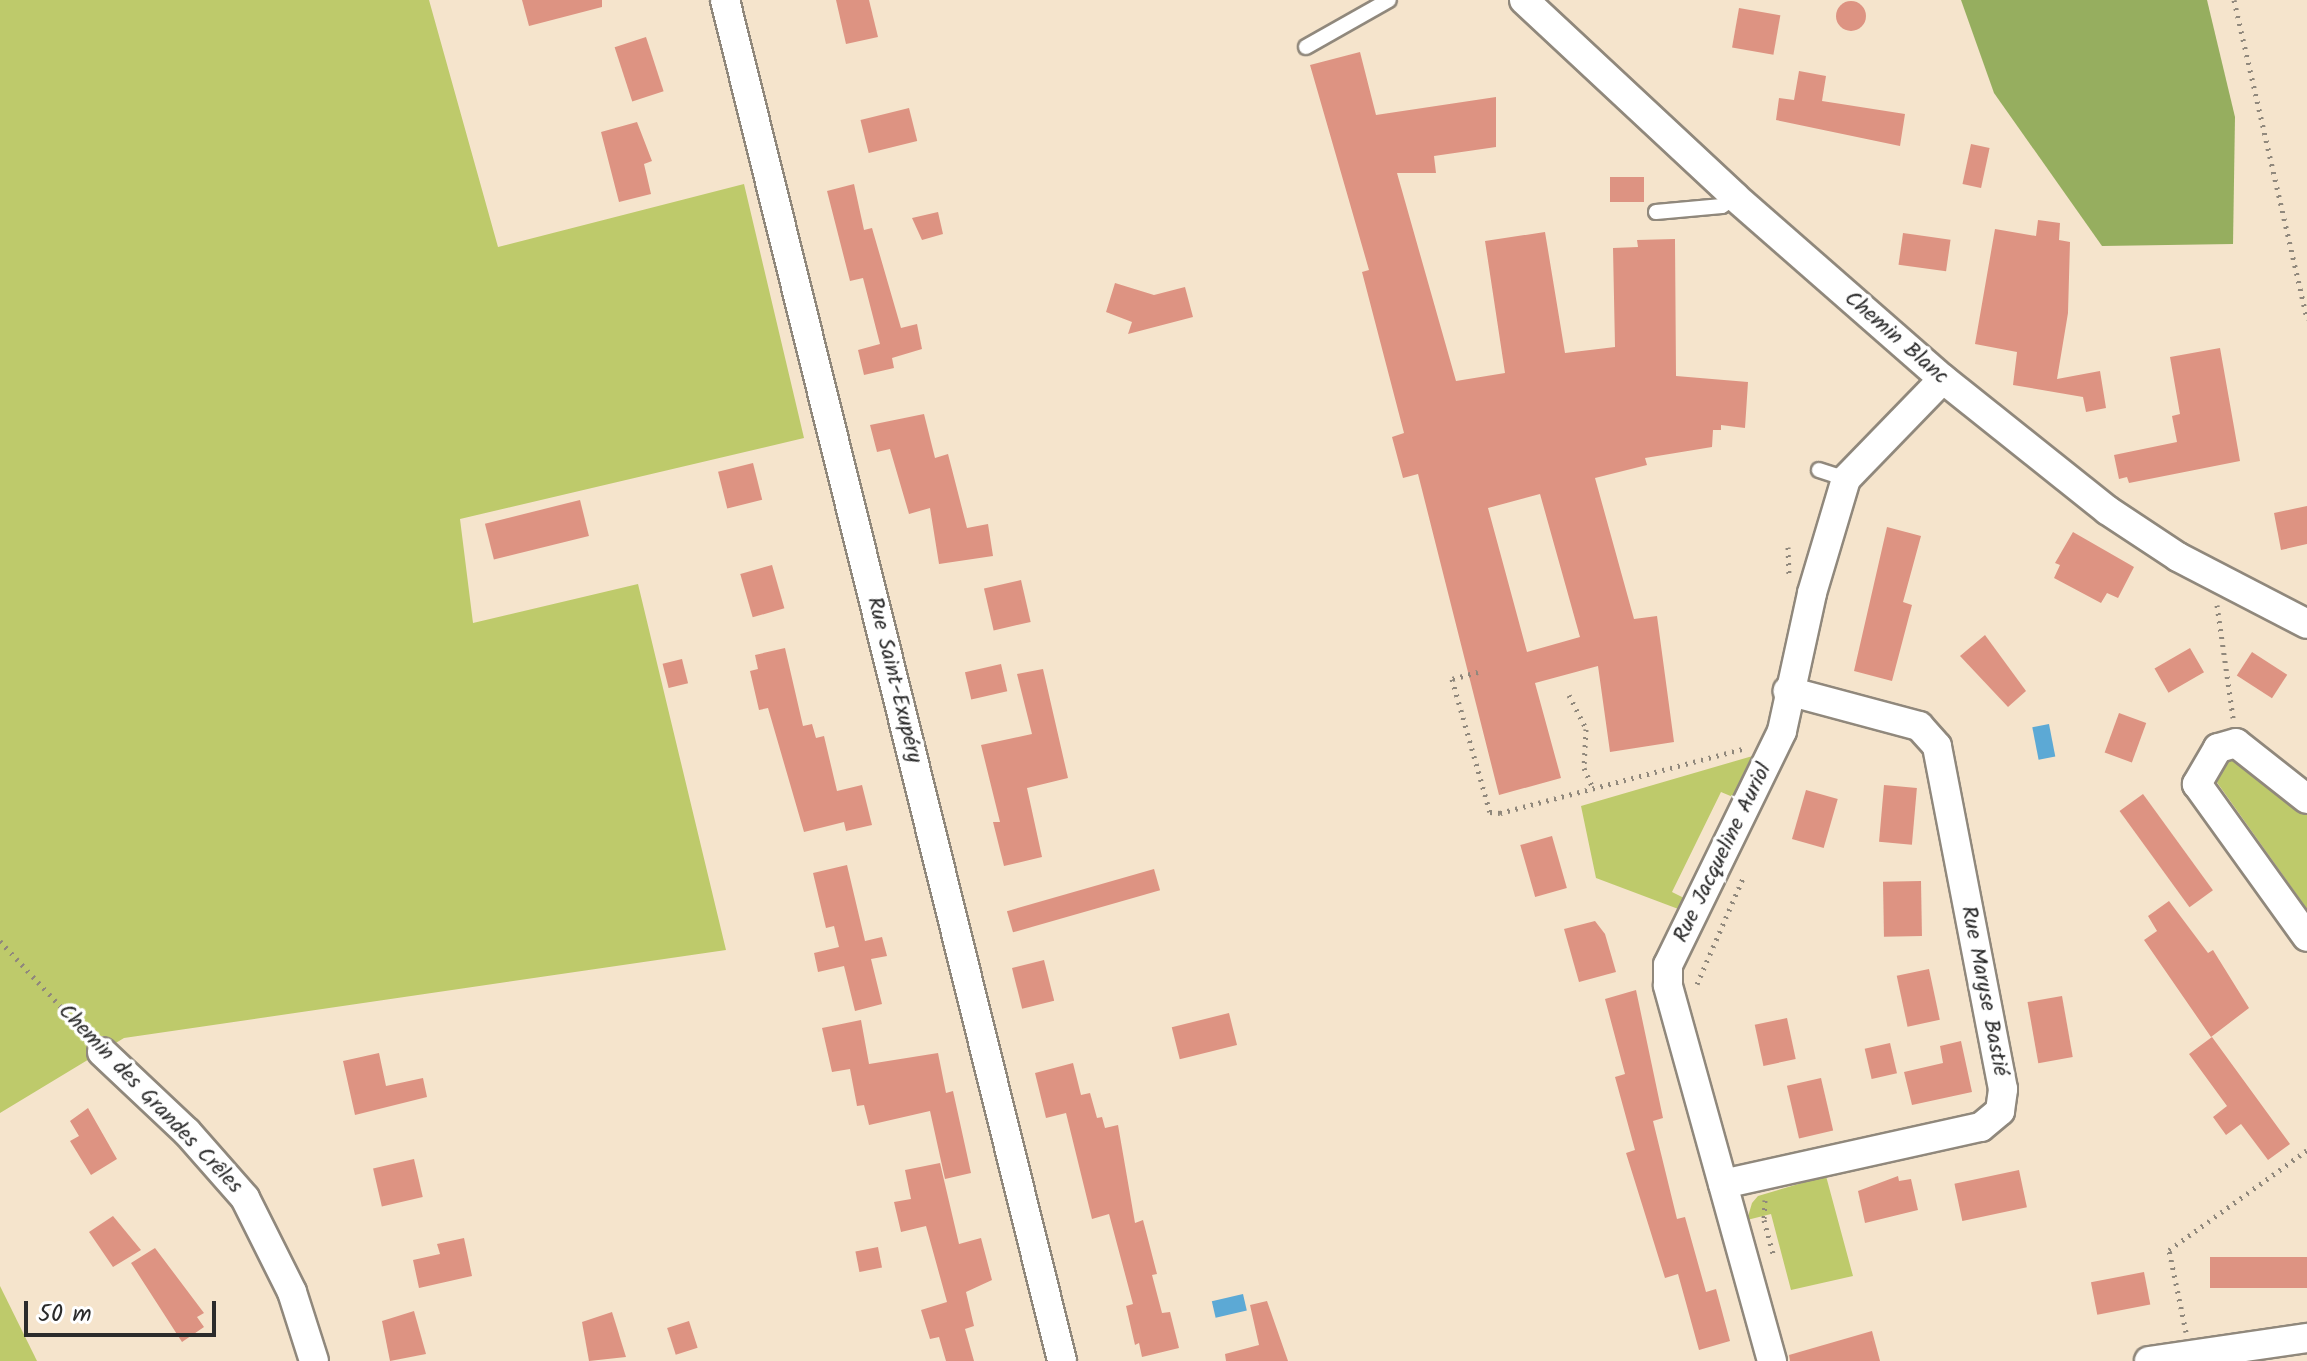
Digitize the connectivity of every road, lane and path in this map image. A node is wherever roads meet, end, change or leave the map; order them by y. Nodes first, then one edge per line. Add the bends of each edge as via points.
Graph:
1 (725, 0) edge
2 (1389, 0) edge
3 (1524, 0) edge
4 (2234, 0) edge
5 (1306, 47) dead end
6 (1735, 197) junction
7 (1656, 212) dead end
8 (2307, 320) edge
9 (1943, 379) junction
10 (1819, 470) dead end
11 (1846, 479) junction
12 (1788, 547) dead end
13 (2213, 575) junction
14 (1791, 586) dead end
15 (2307, 624) edge
16 (1478, 672) dead end
17 (1788, 691) junction
18 (1569, 695) dead end
19 (2236, 743) junction
20 (1752, 747) dead end
21 (1593, 788) junction
22 (2307, 799) edge
23 (1747, 869) dead end
24 (2307, 937) edge
25 (0, 941) edge
26 (1700, 996) dead end
27 (102, 1052) joint
28 (2307, 1150) edge
29 (1767, 1174) junction
30 (1723, 1184) junction
31 (1775, 1262) dead end
32 (2307, 1338) edge
33 (2190, 1353) junction
34 (314, 1361) edge
35 (1062, 1361) edge
36 (1772, 1361) edge
37 (2149, 1361) edge

1 - 35 street, Rue Saint-Exupéry
2 - 5 lane
3 - 6 street, Chemin Blanc
4 - 8 path
6 - 7 lane via 1722,206
6 - 9 street, Chemin Blanc
9 - 11 street, Rue Jacqueline Auriol
9 - 13 street, Chemin Blanc via 2107,510
10 - 11 lane
11 - 17 street, Rue Jacqueline Auriol
12 - 14 path
13 - 15 street, Chemin Blanc
13 - 19 path
16 - 21 path via 1452,679 1490,812
17 - 29 street, Rue Maryse Bastié via 1919,726 1937,746 2003,1089 2000,1111 1981,1127
17 - 30 street, Rue Jacqueline Auriol via 1782,731 1668,965 1668,985
18 - 21 path via 1586,729 1584,768
19 - 22 street
19 - 24 street via 2218,748 2197,784
20 - 21 path
23 - 26 path via 1696,981
25 - 27 path, Chemin des Grandes Crêles
27 - 34 street, Chemin des Grandes Crêles via 187,1132 245,1198 292,1292
28 - 33 path via 2169,1250
29 - 30 street, Rue Maryse Bastié
29 - 31 path via 1764,1220
30 - 36 street, Rue Jacqueline Auriol
32 - 33 street
33 - 37 street

